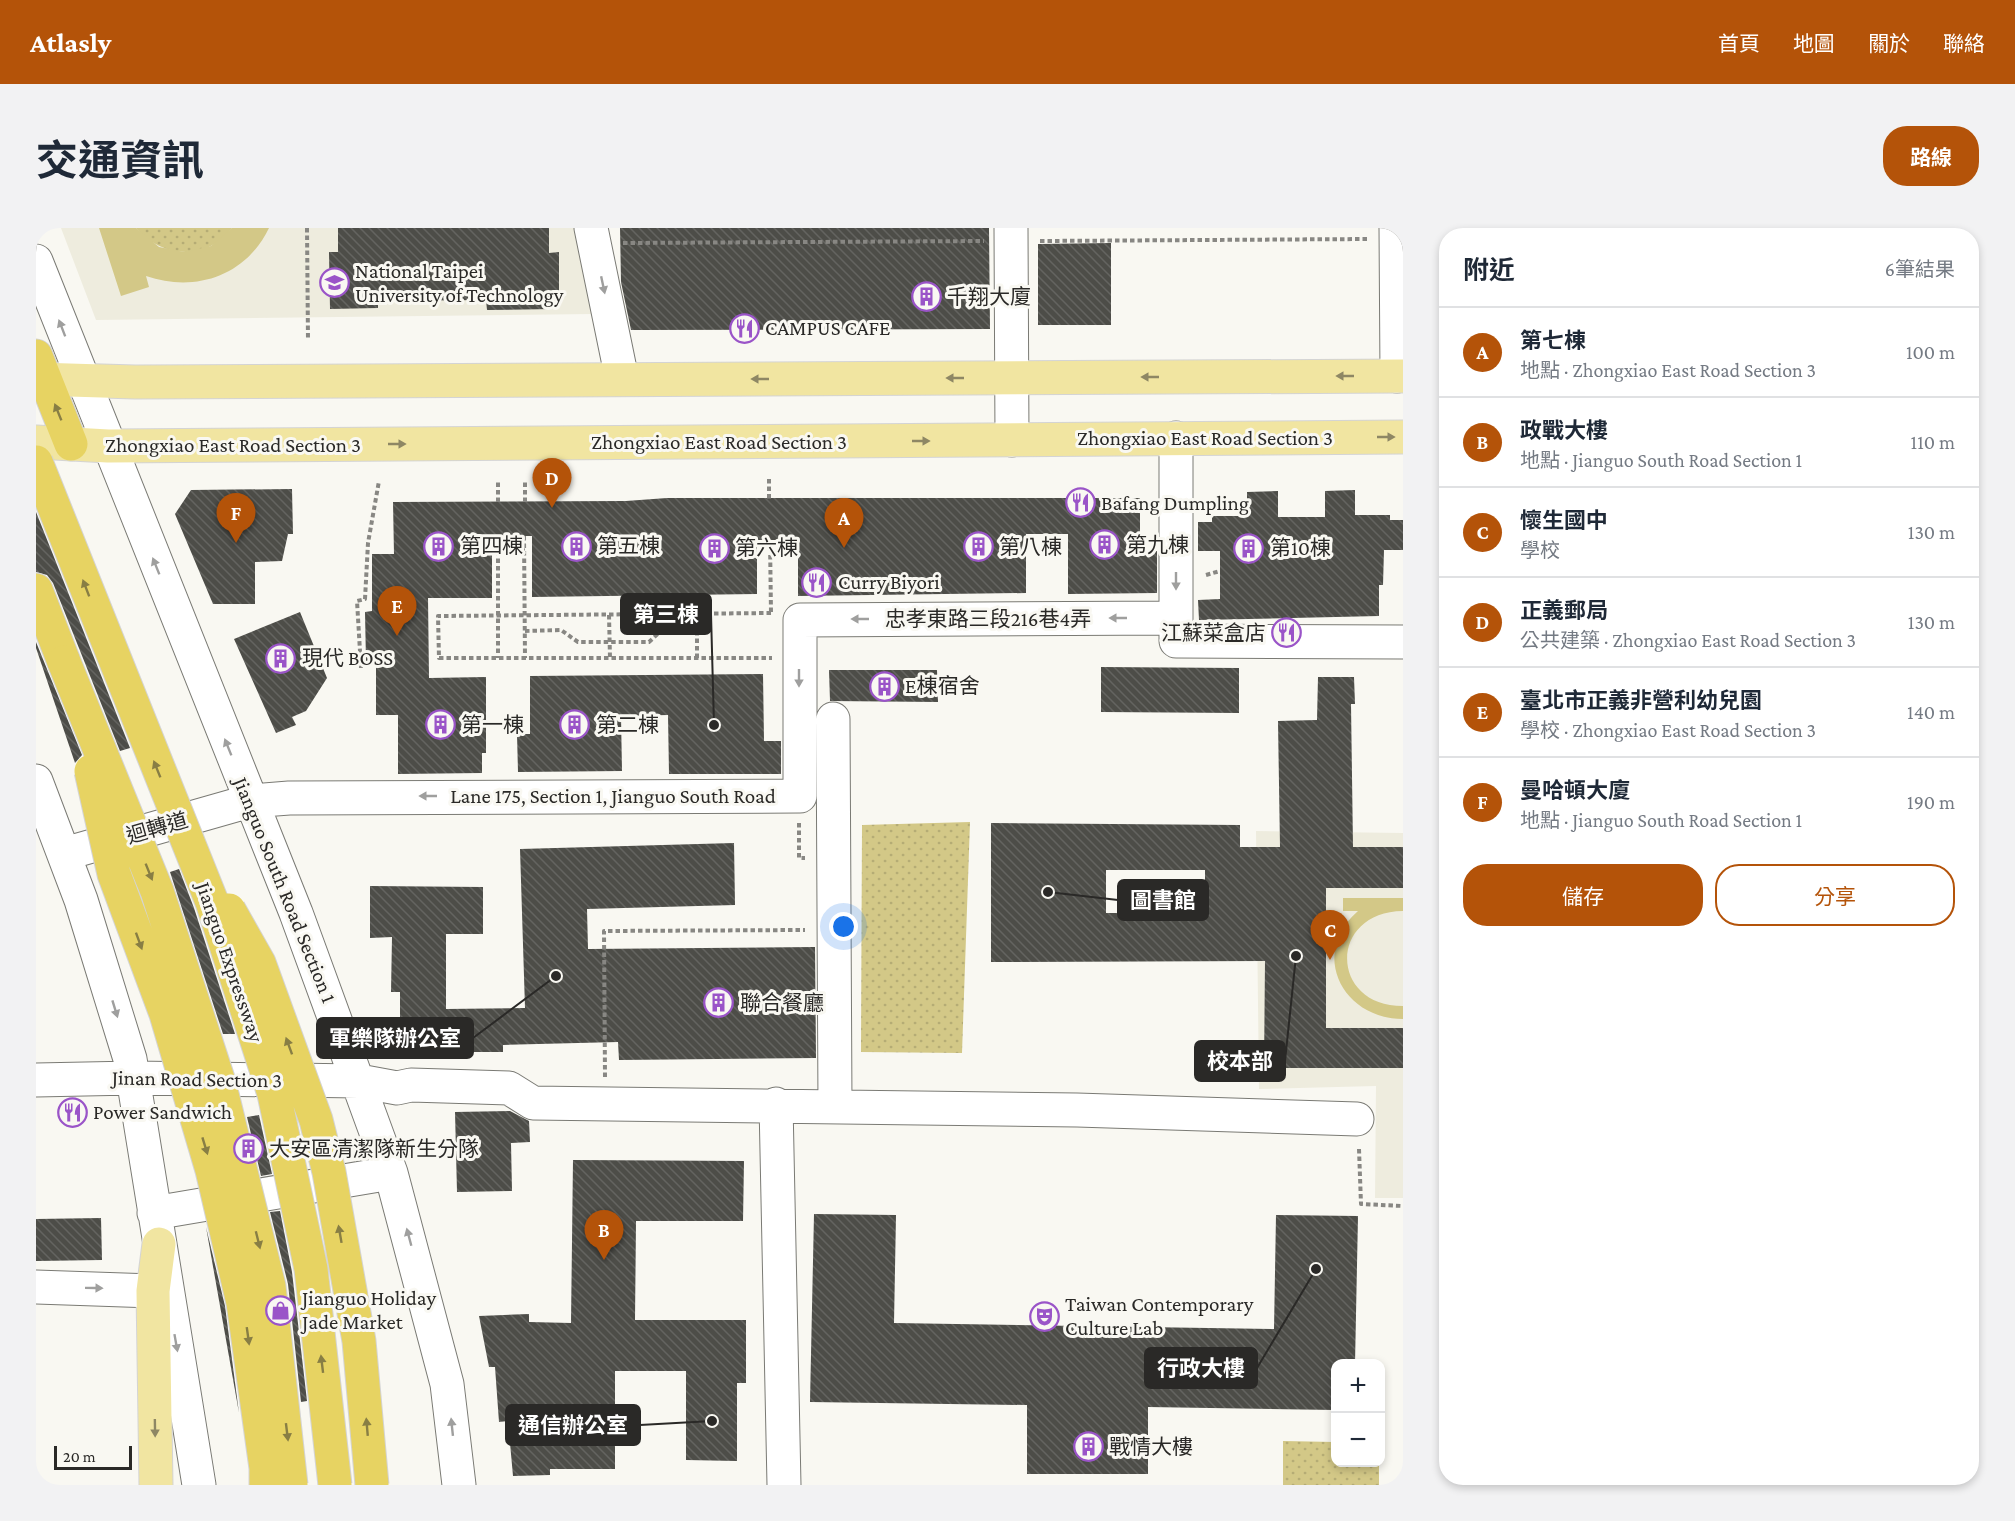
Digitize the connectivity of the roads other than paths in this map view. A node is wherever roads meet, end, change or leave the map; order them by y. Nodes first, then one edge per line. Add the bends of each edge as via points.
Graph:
1 (1011, 234) edge
2 (1398, 235) edge
3 (602, 236) edge
4 (36, 261) edge
5 (39, 372) edge
6 (1400, 376) edge
7 (1012, 378) junction
8 (622, 379) junction
9 (83, 382) junction
10 (1403, 437) edge
11 (1176, 438) junction
12 (1012, 440) junction
13 (36, 442) edge
14 (71, 444) junction
15 (108, 446) junction
16 (36, 462) edge
17 (36, 590) edge
18 (1176, 618) junction
19 (781, 619) joint
20 (1403, 642) edge
21 (72, 681) junction
22 (833, 719) dead end
23 (36, 781) edge
24 (250, 801) junction
25 (179, 823) junction
26 (50, 849) edge
27 (134, 1078) junction
28 (36, 1080) edge
29 (359, 1081) junction
30 (776, 1104) junction
31 (835, 1105) junction
32 (1358, 1119) road end
33 (391, 1173) junction
34 (157, 1228) junction
35 (36, 1287) edge
36 (153, 1291) junction
37 (156, 1485) edge
38 (199, 1485) edge
39 (266, 1485) edge
40 (291, 1485) edge
41 (335, 1485) edge
42 (372, 1485) edge
43 (459, 1485) edge
44 (784, 1485) edge

1 - 7 street
2 - 6 street
3 -> 8 street
9 -> 4 street, Jianguo South Road Section 1
5 - 9 main road
14 -> 5 highway
6 -> 7 main road
7 -> 8 main road
7 - 12 street
8 - 9 main road
9 - 15 street, Jianguo South Road Section 1
11 -> 10 main road, Zhongxiao East Road Section 3
11 - 12 main road, Zhongxiao East Road Section 3
11 -> 18 street
15 -> 12 main road, Zhongxiao East Road Section 3
13 - 14 main road, Zhongxiao East Road Section 3
14 - 15 main road, Zhongxiao East Road Section 3
24 -> 15 street, Jianguo South Road Section 1
25 -> 16 highway, Jianguo Expressway, bridge
17 - 21 highway, bridge
18 -> 19 street, 忠孝東路三段216巷4弄
18 - 20 street via 1176,641
19 -> 24 street, Lane 175, Section 1, Jianguo South Road via 780,654 800,796 324,796
21 -> 39 highway, bridge via 114,874 166,1014 212,1170 243,1303
21 -> 40 highway, bridge via 156,891 219,1082 269,1286
22 - 31 street
23 - 26 street
24 - 26 street, 迴轉道
24 - 29 street, Jianguo South Road Section 1
41 -> 25 highway, Jianguo Expressway, bridge via 311,1269 274,1094 212,902
42 -> 25 highway, bridge via 359,1341 316,1120 259,963
26 -> 27 street via 81,900
27 - 28 street, Jinan Road Section 3
27 - 29 street, Jinan Road Section 3
27 - 34 street
29 - 30 street, Jinan Road Section 3 via 397,1088 509,1088 533,1103
29 - 33 street, Jianguo South Road Section 1
30 - 31 street, Jinan Road Section 3
30 - 44 street
31 - 32 street, Jinan Road Section 3
33 - 34 street
43 -> 33 street, Jianguo South Road Section 1 via 447,1384
34 - 36 main road
34 -> 38 street
35 -> 36 street
36 -> 37 main road

